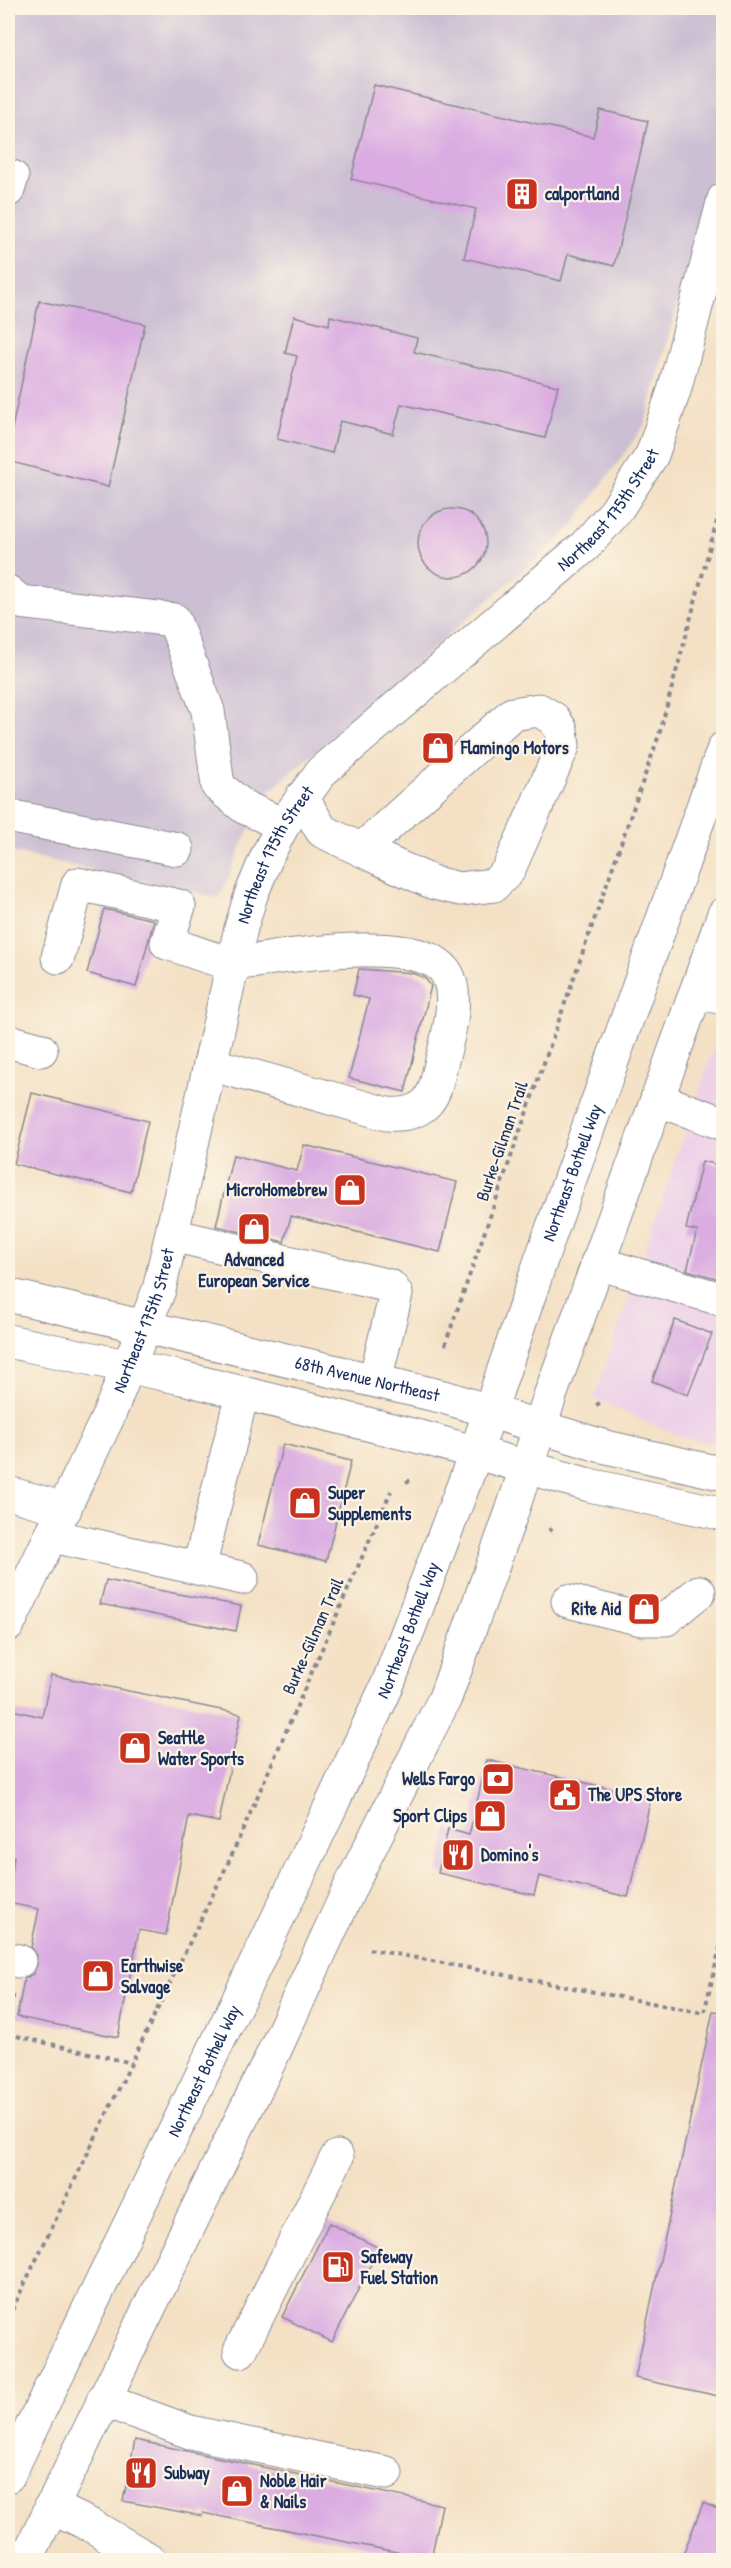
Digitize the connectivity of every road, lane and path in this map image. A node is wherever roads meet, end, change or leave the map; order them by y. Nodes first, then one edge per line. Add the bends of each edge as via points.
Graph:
1 (723, 199) edge
2 (723, 495) edge
3 (8, 592) edge
4 (723, 747) edge
5 (302, 797) junction
6 (8, 816) edge
7 (283, 825) junction
8 (177, 849) dead end
9 (362, 849) junction
10 (722, 926) edge
11 (58, 957) dead end
12 (233, 963) junction
13 (710, 995) edge
14 (8, 1041) edge
15 (41, 1050) dead end
16 (210, 1064) junction
17 (657, 1099) junction
18 (723, 1124) edge
19 (172, 1235) junction
20 (597, 1263) junction
21 (8, 1295) edge
22 (723, 1300) edge
23 (144, 1326) junction
24 (8, 1341) edge
25 (444, 1345) dead end
26 (128, 1367) junction
27 (375, 1380) junction
28 (242, 1394) junction
29 (602, 1402) dead end
30 (596, 1406) dead end
31 (490, 1411) junction
32 (540, 1427) junction
33 (476, 1452) junction
34 (526, 1467) junction
35 (723, 1474) edge
36 (413, 1479) dead end
37 (406, 1482) dead end
38 (391, 1491) dead end
39 (8, 1493) edge
40 (723, 1514) edge
41 (59, 1522) junction
42 (549, 1528) dead end
43 (555, 1534) dead end
44 (199, 1568) junction
45 (242, 1578) dead end
46 (699, 1592) dead end
47 (568, 1601) dead end
48 (8, 1625) edge
49 (723, 1931) edge
50 (369, 1949) dead end
51 (8, 2034) edge
52 (132, 2063) junction
53 (337, 2157) dead end
54 (8, 2318) edge
55 (240, 2351) dead end
56 (103, 2400) junction
57 (386, 2473) dead end
58 (8, 2476) edge
59 (51, 2506) junction
60 (26, 2560) edge
61 (150, 2560) edge

1 - 5 main road, Northeast 175th Street via 674,391 652,455 615,512 585,546 322,771
2 - 25 path, Burke-Gilman Trail via 659,735
3 - 7 main road via 20,602 174,620 208,711 218,786 244,807
4 - 31 main road, Northeast Bothell Way
5 - 7 main road, Northeast 175th Street
5 - 9 main road via 322,831
6 - 8 main road
7 - 12 main road, Northeast 175th Street via 251,895
9 - 9 main road via 434,883 460,890 494,885 508,872 563,746 561,730 554,719 538,710 512,714
10 - 13 main road
11 - 12 main road via 78,884 179,906 167,942
12 - 16 main road, Northeast 175th Street
12 - 16 main road via 373,949 399,951 437,963 447,974 453,1011 435,1090 420,1110 404,1115 387,1114
13 - 17 main road
14 - 15 main road
16 - 19 main road, Northeast 175th Street
17 - 18 main road
17 - 20 main road
19 - 23 main road, Northeast 175th Street via 159,1290
19 - 27 main road via 390,1286 396,1294
20 - 22 main road
20 - 32 main road
21 - 23 main road, 68th Avenue Northeast
23 - 26 main road, Northeast 175th Street
23 - 27 main road, 68th Avenue Northeast
24 - 26 main road
26 - 28 main road
26 - 41 main road, Northeast 175th Street
27 - 31 main road, 68th Avenue Northeast
28 - 33 main road
28 - 44 main road
29 - 30 path
31 - 32 main road, 68th Avenue Northeast
31 - 33 main road, Northeast Bothell Way
32 - 34 main road
32 - 35 main road, 68th Avenue Northeast
33 - 34 main road
33 - 58 main road, Northeast Bothell Way via 387,1686
34 - 40 main road
34 - 56 main road via 445,1698
36 - 37 path
38 - 52 path, Burke-Gilman Trail via 231,1857
39 - 41 main road
41 - 44 main road
41 - 48 main road, Northeast 175th Street
42 - 43 path
44 - 45 main road
46 - 47 main road via 666,1619 641,1620
49 - 50 path via 704,2013
51 - 52 path
52 - 54 path, Burke-Gilman Trail
53 - 55 main road
56 - 57 main road via 190,2432
56 - 59 main road
59 - 60 main road
59 - 61 main road

